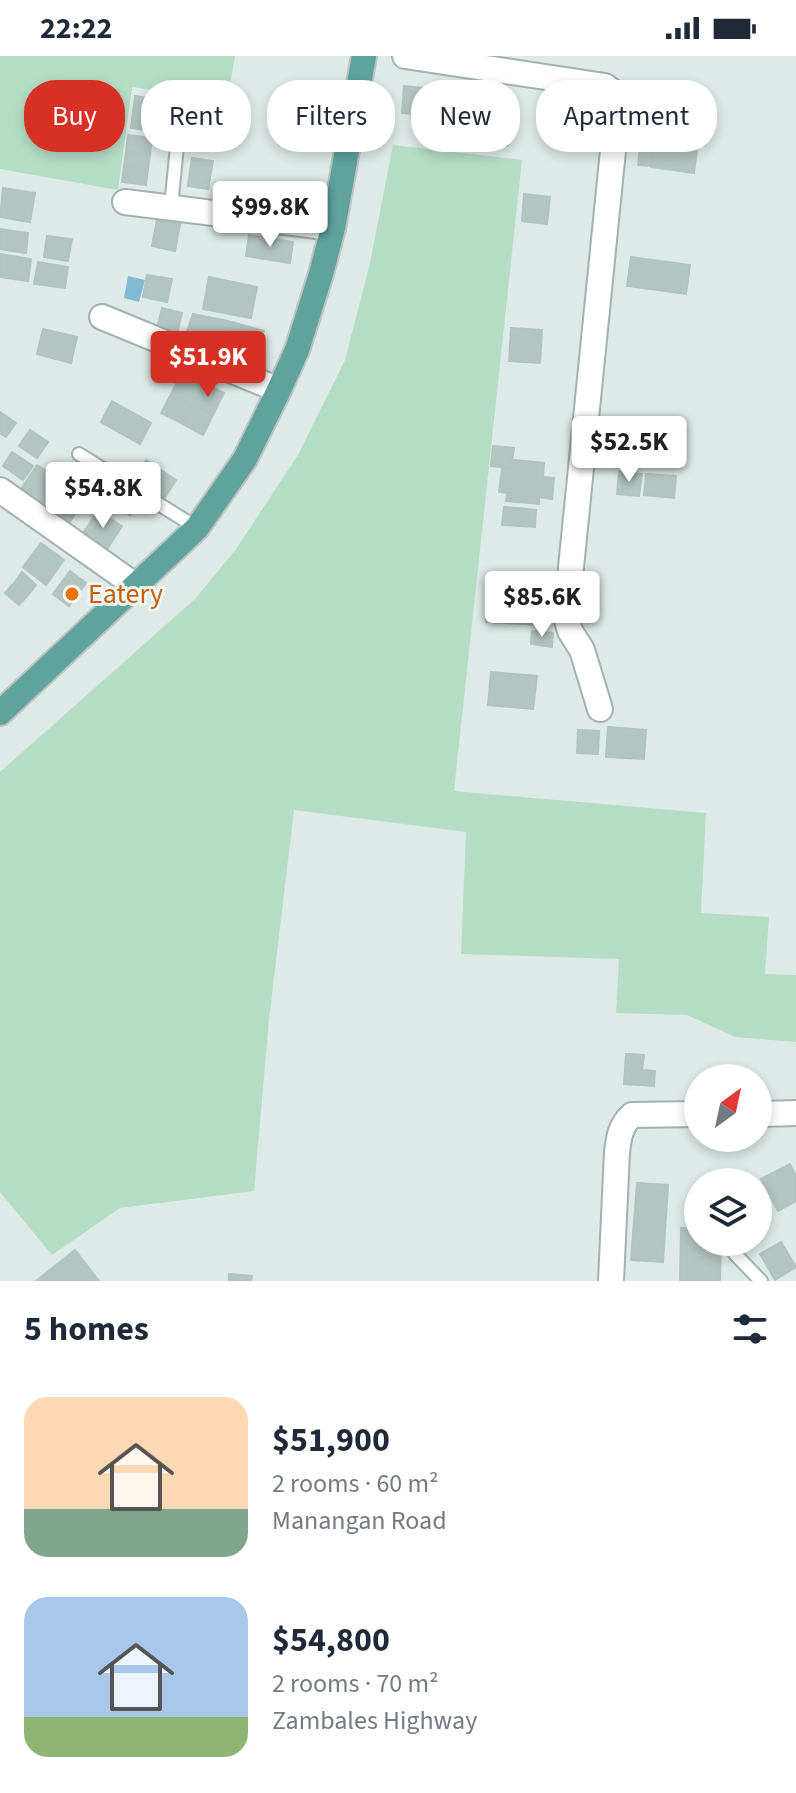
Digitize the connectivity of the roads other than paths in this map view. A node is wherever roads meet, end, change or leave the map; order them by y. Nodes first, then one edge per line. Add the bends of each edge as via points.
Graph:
1 (364, 56) edge
2 (405, 56) edge
3 (176, 152) edge
4 (125, 202) dead end
5 (171, 207) junction
6 (333, 228) junction
7 (102, 317) dead end
8 (279, 390) junction
9 (79, 454) dead end
10 (0, 490) edge
11 (197, 528) junction
12 (136, 586) junction
13 (600, 709) dead end
14 (0, 713) edge
15 (796, 1113) edge
16 (684, 1114) edge
17 (772, 1114) edge
18 (737, 1256) edge
19 (611, 1281) edge
20 (761, 1281) edge

1 - 6 main road
2 - 13 street via 605,86 618,101 566,617
3 - 5 lane
4 - 5 street
5 - 6 street
6 - 8 main road via 297,350
7 - 8 street
8 - 11 main road via 245,459
9 - 11 lane
10 - 12 street
11 - 12 main road
12 - 14 main road
15 - 17 street
16 - 19 street via 632,1115 623,1125
18 - 20 lane

